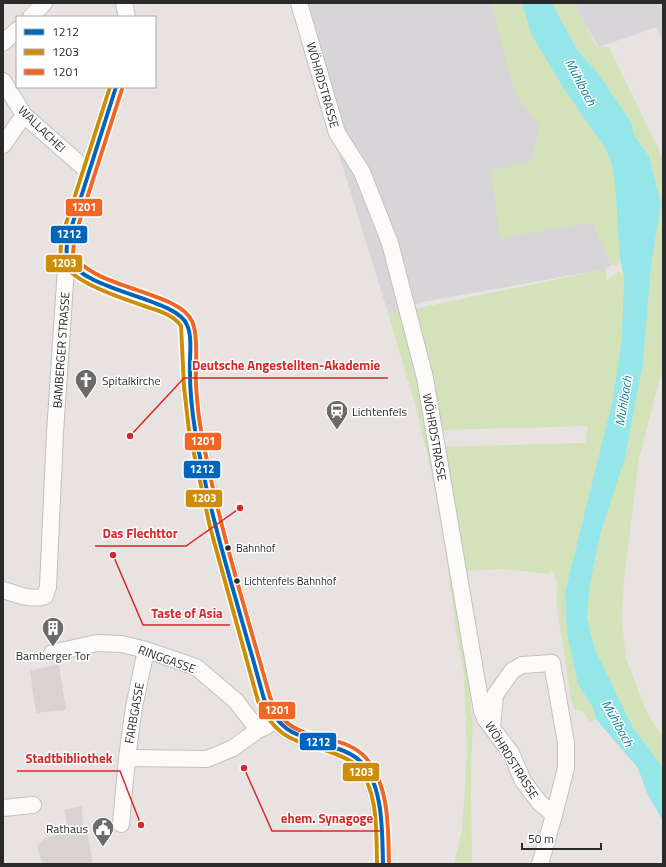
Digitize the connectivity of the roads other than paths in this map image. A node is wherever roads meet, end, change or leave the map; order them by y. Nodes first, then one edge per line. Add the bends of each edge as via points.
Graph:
1 (44, 3) edge
2 (124, 3) edge
3 (299, 3) edge
4 (31, 16) edge
5 (127, 16) edge
6 (16, 31) edge
7 (3, 43) edge
8 (3, 81) edge
9 (116, 88) edge
10 (24, 115) junction
11 (3, 145) edge
12 (90, 170) junction
13 (68, 259) junction
14 (3, 590) edge
15 (146, 650) junction
16 (52, 653) dead end
17 (276, 722) junction
18 (492, 728) junction
19 (258, 730) junction
20 (127, 758) junction
21 (33, 804) dead end
22 (3, 808) edge
23 (554, 815) junction
24 (121, 824) dead end
25 (383, 864) edge
26 (540, 864) edge

1 - 4 street
2 - 5 street
3 - 18 street, WÖHRDSTRASSE via 337,133 362,172 390,244 425,378 482,711
6 - 7 street
8 - 10 street, WALLACHEI
9 - 12 street, BAMBERGER STRASSE
10 - 11 street
10 - 12 street, WALLACHEI via 72,158
12 - 13 street, BAMBERGER STRASSE via 68,238
13 - 14 street, BAMBERGER STRASSE via 48,587 45,596 38,599
13 - 17 street via 75,268 98,281 172,310 187,324 190,333 195,430 216,525 264,699
15 - 16 street, RINGGASSE via 122,644 97,643
15 - 19 street, RINGGASSE via 196,667 236,701
15 - 20 street, FARBGASSE
17 - 19 street
17 - 25 street via 286,731 336,748 362,763 372,780 378,801 382,825
18 - 23 street, WÖHRDSTRASSE via 511,753 523,781 539,802
18 - 23 street via 495,695 512,671 522,665 552,663 566,743 566,768
19 - 20 street via 233,748 207,759
20 - 24 street, FARBGASSE
21 - 22 street
23 - 26 street

